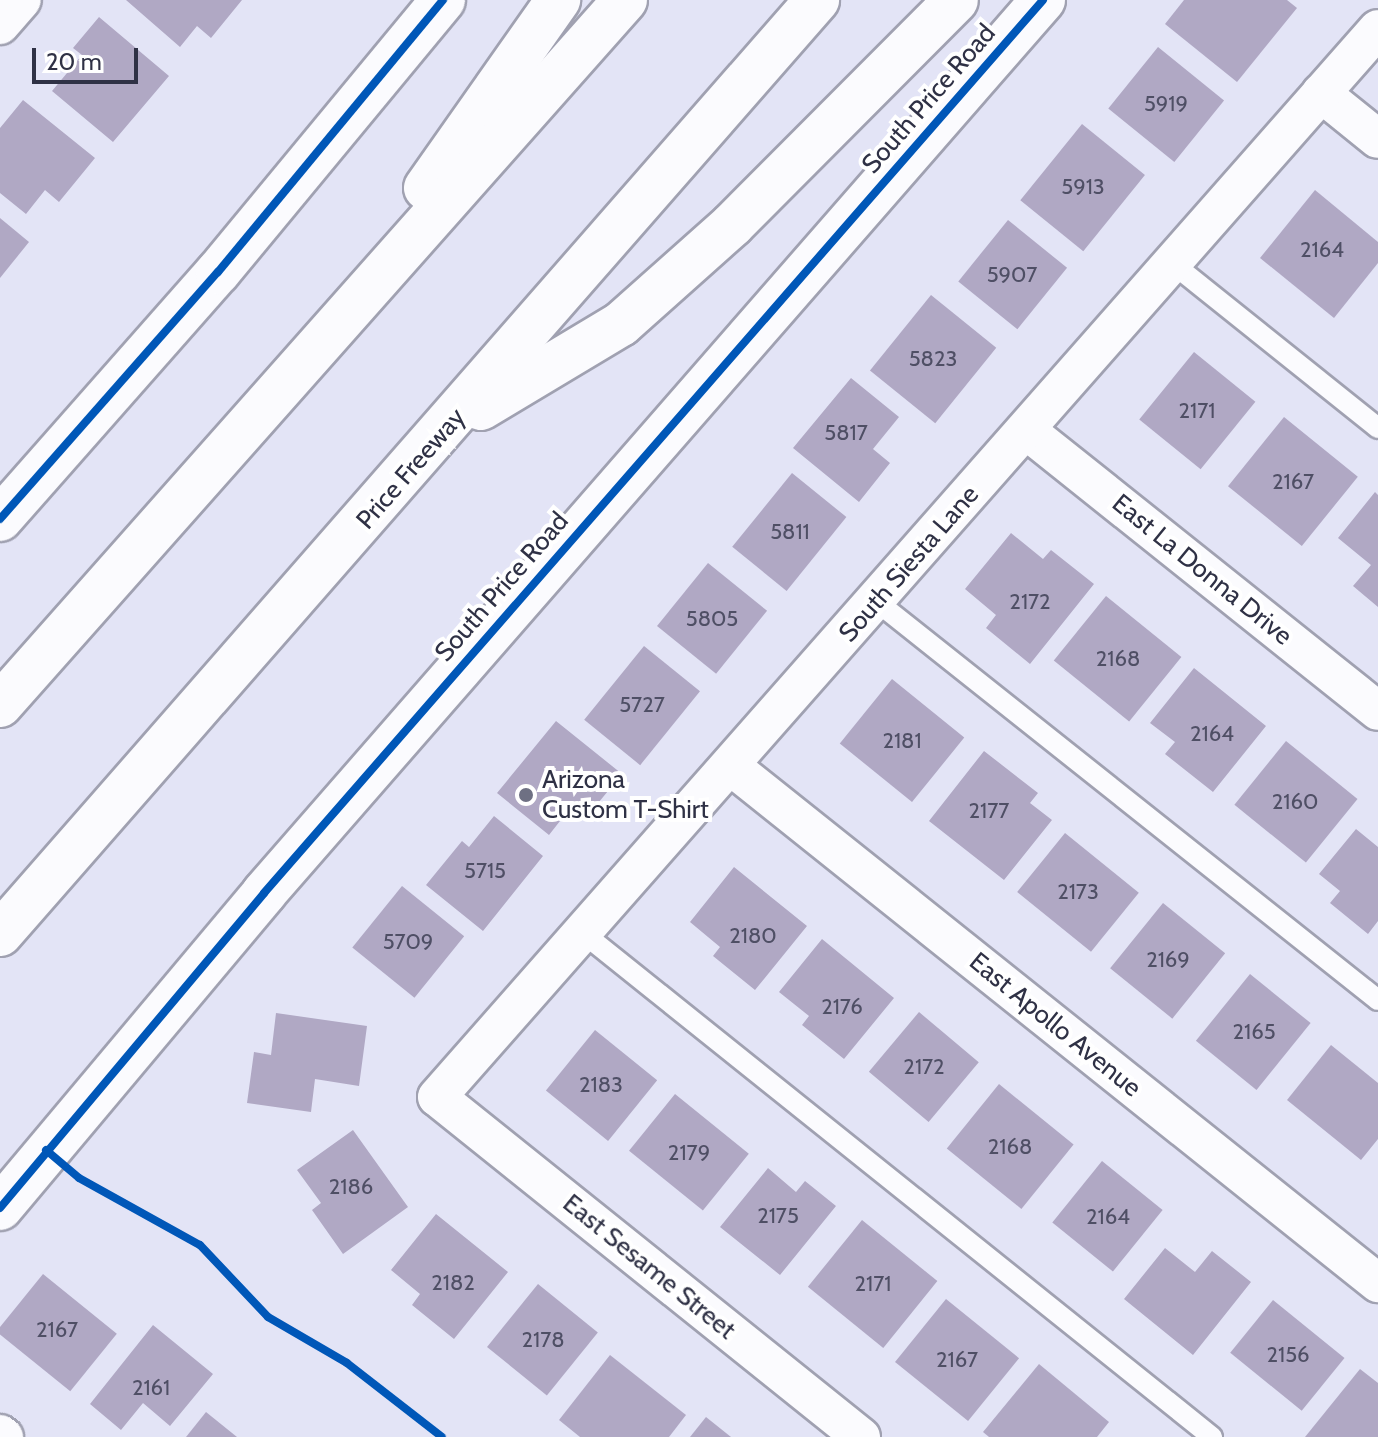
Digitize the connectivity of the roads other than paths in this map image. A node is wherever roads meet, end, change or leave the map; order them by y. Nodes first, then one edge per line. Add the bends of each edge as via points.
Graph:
1 (22, 0) edge
2 (443, 0) edge
3 (558, 0) edge
4 (625, 0) edge
5 (817, 0) edge
6 (956, 0) edge
7 (1043, 0) edge
8 (0, 25) edge
9 (1378, 29) edge
10 (1321, 93) junction
11 (1378, 139) edge
12 (1172, 263) junction
13 (323, 340) junction
14 (448, 427) junction
15 (1378, 428) edge
16 (1026, 430) junction
17 (0, 519) edge
18 (876, 601) junction
19 (0, 705) edge
20 (1378, 711) edge
21 (732, 767) junction
22 (583, 933) junction
23 (0, 934) edge
24 (1378, 1000) edge
25 (437, 1097) joint
26 (0, 1208) edge
27 (1378, 1283) edge
28 (861, 1437) edge
29 (1212, 1437) edge

1 - 8 street
2 - 17 main road via 238,248
3 - 13 main road
4 - 13 main road
5 - 14 main road, Price Freeway
6 - 14 main road via 732,225 621,324
7 - 26 main road, South Price Road via 264,893
9 - 10 street, South Siesta Lane
10 - 11 street
10 - 12 street, South Siesta Lane
12 - 15 lane
12 - 16 street, South Siesta Lane
13 - 19 main road
14 - 23 main road, Price Freeway
16 - 18 street, South Siesta Lane
16 - 20 street, East La Donna Drive
18 - 21 street, South Siesta Lane
18 - 24 lane
21 - 22 street, South Siesta Lane
21 - 27 street, East Apollo Avenue
22 - 25 street, South Siesta Lane
22 - 29 lane
25 - 28 street, East Sesame Street

